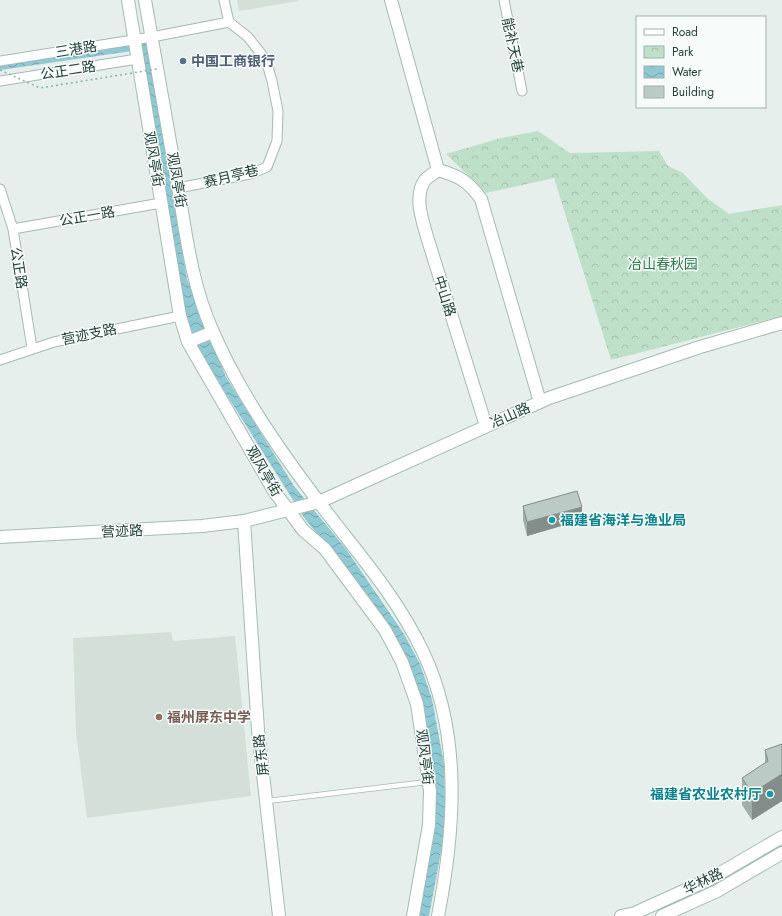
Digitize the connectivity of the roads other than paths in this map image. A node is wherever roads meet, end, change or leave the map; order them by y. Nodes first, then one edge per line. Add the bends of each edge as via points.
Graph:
1 (128, 0) edge
2 (144, 0) edge
3 (224, 0) edge
4 (391, 0) edge
5 (504, 0) edge
6 (229, 22) junction
7 (152, 37) junction
8 (134, 40) junction
9 (137, 59) junction
10 (0, 62) edge
11 (0, 81) edge
12 (522, 91) dead end
13 (438, 170) junction
14 (178, 188) junction
15 (0, 189) edge
16 (161, 203) junction
17 (13, 228) junction
18 (180, 316) junction
19 (782, 323) edge
20 (213, 332) junction
21 (188, 342) junction
22 (32, 348) junction
23 (0, 360) edge
24 (540, 402) junction
25 (486, 426) junction
26 (319, 502) junction
27 (288, 511) junction
28 (244, 521) junction
29 (0, 537) edge
30 (429, 782) junction
31 (266, 802) junction
32 (782, 838) edge
33 (782, 853) edge
34 (736, 864) junction
35 (741, 877) junction
36 (279, 916) edge
37 (413, 916) edge
38 (438, 916) edge
39 (621, 916) edge
40 (662, 916) edge

1 - 8 street, 观风亭街
2 - 7 street, 观凤亭街
3 - 6 street
4 - 13 street
5 - 12 street, 能补天巷
6 - 7 street, 三港路
6 - 14 street, 赛月亭巷 via 248,37 266,60 278,111 277,141 267,167 250,174
7 - 8 street, 三港路
7 - 14 street, 观凤亭街
8 - 9 street, 观风亭街
8 - 10 street, 三港路
9 - 11 street, 公正二路
9 - 16 street, 观风亭街
13 - 24 street via 470,184 481,199
13 - 25 street, 中山路 via 425,180 420,194 421,213
14 - 20 street, 观凤亭街 via 200,297
15 - 17 street, 公正路
16 - 17 street, 公正一路
16 - 18 street, 观风亭街
17 - 22 street, 公正路
18 - 21 street, 观风亭街
18 - 22 street, 营迹支路
19 - 24 street, 冶山路 via 700,347
20 - 21 street
20 - 26 street, 观凤亭街 via 247,398
21 - 27 street, 观风亭街
22 - 23 street, 营迹支路
24 - 25 street, 冶山路
25 - 26 street, 冶山路
26 - 27 street, 冶山路
26 - 38 street, 观风亭街 via 392,597 423,652 441,703 451,766 452,796 449,853
27 - 28 street, 冶山路
27 - 30 street, 观风亭街 via 303,530 324,549 384,630 402,662 417,704
28 - 29 street, 营迹路 via 202,526
28 - 31 street, 屏东路 via 258,730
30 - 31 lane
30 - 37 street, 观风亭街 via 429,825
31 - 36 street, 屏东路
32 - 34 street, 华林路
33 - 35 street, 华林路
34 - 35 street
34 - 39 street, 华林路 via 697,885 635,913
35 - 40 street, 华林路

